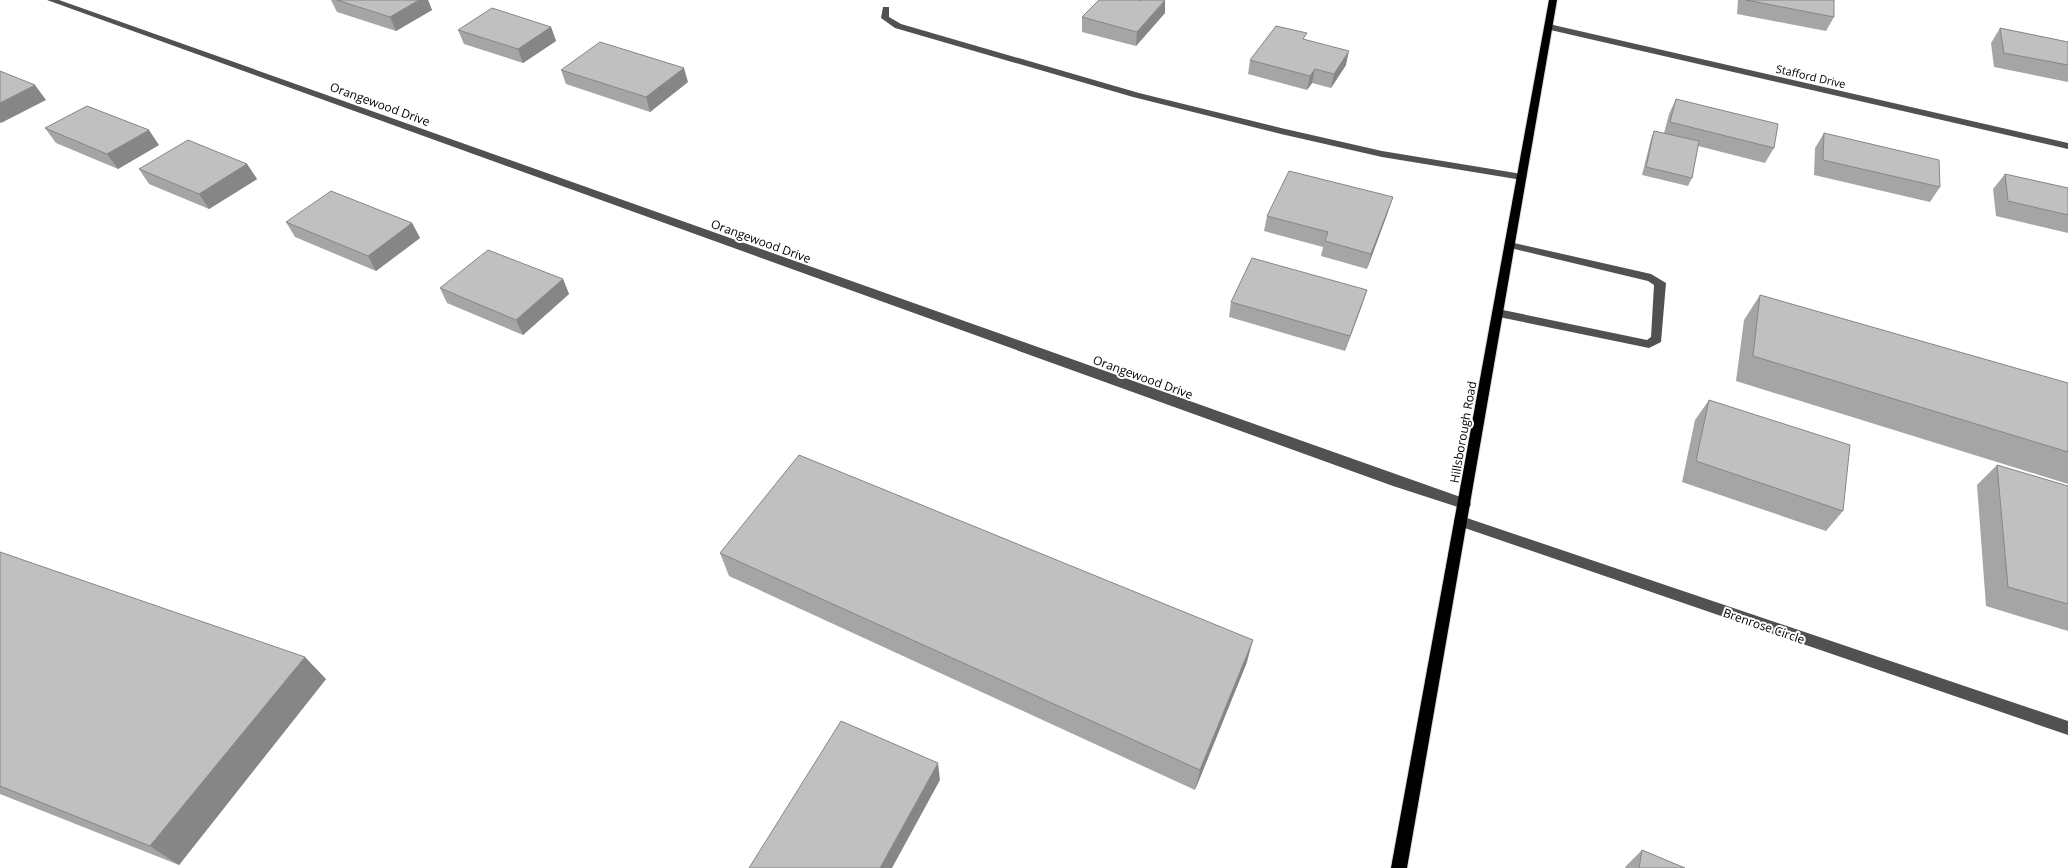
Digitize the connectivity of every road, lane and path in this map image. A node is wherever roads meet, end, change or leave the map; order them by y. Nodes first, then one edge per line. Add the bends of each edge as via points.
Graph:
1 (51, 0) edge
2 (1553, 0) edge
3 (886, 10) dead end
4 (1549, 27) junction
5 (2068, 146) edge
6 (1522, 177) junction
7 (1510, 245) junction
8 (1498, 313) junction
9 (1464, 504) junction
10 (1461, 521) junction
11 (2068, 728) edge
12 (1399, 868) edge

1 - 9 street, Orangewood Drive
2 - 4 main road, Hillsborough Road
3 - 6 street via 885,18 898,26 1136,95 1382,154
4 - 5 street, Stafford Drive
4 - 6 main road, Hillsborough Road
6 - 7 main road, Hillsborough Road
7 - 8 main road, Hillsborough Road
7 - 8 street via 1651,278 1660,283 1657,340 1649,344
8 - 9 main road, Hillsborough Road
9 - 10 main road, Hillsborough Road
10 - 11 street, Brenrose Circle
10 - 12 main road, Hillsborough Road

